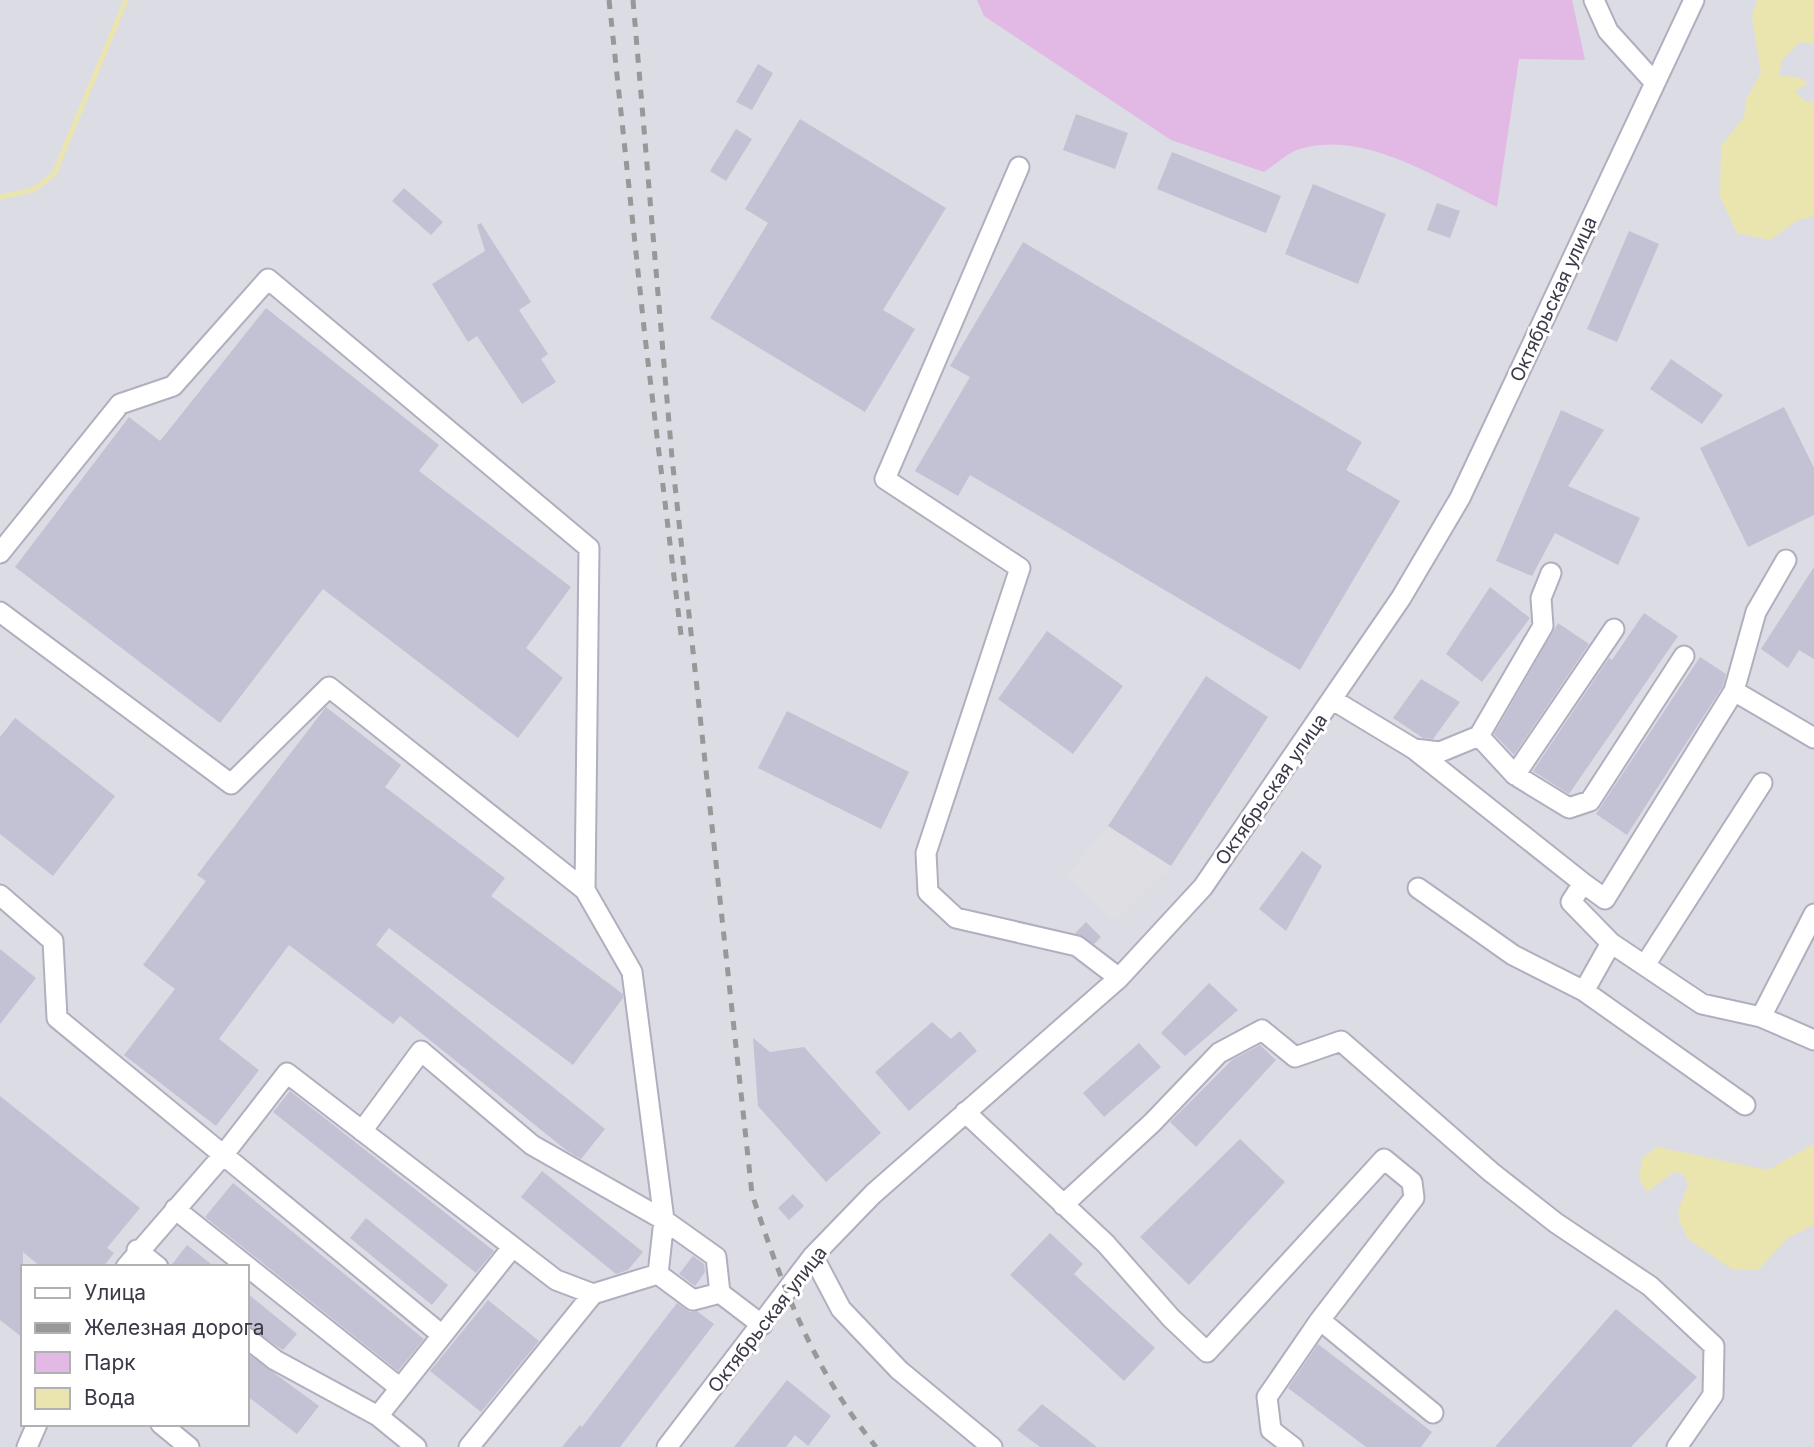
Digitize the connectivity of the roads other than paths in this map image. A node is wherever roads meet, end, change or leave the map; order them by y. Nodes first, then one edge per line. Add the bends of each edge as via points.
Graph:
1 (1594, 0) edge
2 (1694, 0) edge
3 (1655, 83) junction
4 (1019, 167) dead end
5 (0, 553) edge
6 (1786, 560) dead end
7 (1551, 573) dead end
8 (0, 612) edge
9 (1614, 629) dead end
10 (1684, 656) dead end
11 (1734, 691) junction
12 (1333, 700) junction
13 (1479, 736) junction
14 (1814, 738) edge
15 (1414, 749) junction
16 (1515, 775) junction
17 (1762, 783) dead end
18 (1583, 883) junction
19 (1418, 888) dead end
20 (585, 890) junction
21 (0, 895) edge
22 (1814, 915) edge
23 (1611, 943) junction
24 (1645, 965) junction
25 (1119, 978) junction
26 (1584, 991) junction
27 (1761, 1017) junction
28 (1814, 1040) edge
29 (1745, 1105) dead end
30 (965, 1112) junction
31 (362, 1131) junction
32 (224, 1154) junction
33 (1063, 1205) junction
34 (175, 1209) junction
35 (664, 1220) junction
36 (511, 1249) junction
37 (813, 1256) junction
38 (132, 1259) edge
39 (152, 1265) edge
40 (245, 1265) edge
41 (248, 1267) edge
42 (658, 1274) junction
43 (720, 1293) junction
44 (593, 1294) junction
45 (1320, 1320) junction
46 (762, 1325) junction
47 (442, 1335) junction
48 (248, 1339) edge
49 (400, 1388) junction
50 (1433, 1413) dead end
51 (378, 1416) junction
52 (36, 1426) edge
53 (163, 1426) edge
54 (27, 1447) edge
55 (188, 1447) edge
56 (416, 1447) edge
57 (469, 1447) edge
58 (667, 1447) edge
59 (992, 1447) edge
60 (1293, 1447) edge
61 (1677, 1447) edge

1 - 3 street via 1608,31
2 - 3 street, Октябрьская улица
3 - 12 street, Октябрьская улица via 1460,498 1432,550
4 - 25 street via 885,480 1020,568 926,853 928,892 956,918 1077,946
5 - 20 street via 120,404 173,387 268,279 589,548
6 - 11 street via 1756,612
7 - 13 street via 1541,598 1543,626
8 - 20 street via 231,784 329,687
9 - 16 street
10 - 16 street via 1590,801 1569,808
11 - 14 street
11 - 18 street via 1605,899
12 - 15 street
12 - 25 street, Октябрьская улица via 1203,887
13 - 15 street via 1440,752
13 - 16 street
15 - 18 street
17 - 24 street
18 - 23 street via 1571,902
19 - 26 street via 1514,955
20 - 35 street via 632,972
21 - 32 street via 53,941 57,1018
22 - 27 street
23 - 24 street
23 - 26 street
24 - 27 street via 1702,1004
25 - 30 street, Октябрьская улица
26 - 29 street
27 - 28 street
30 - 33 street
30 - 37 street, Октябрьская улица via 873,1194
31 - 32 street via 287,1073
31 - 35 street via 421,1051 532,1145
31 - 36 street
32 - 34 street
32 - 47 street
33 - 45 street via 1208,1352 1384,1159 1412,1182 1414,1198
33 - 61 street via 1219,1053 1262,1030 1295,1057 1341,1041 1491,1172 1556,1223 1650,1286 1714,1346 1713,1395
34 - 38 street
34 - 40 street
35 - 42 street
35 - 43 street via 716,1257
36 - 44 street via 556,1280
36 - 47 street
37 - 46 street, Октябрьская улица
37 - 59 street via 841,1309 900,1370
38 - 39 street
41 - 49 street
42 - 43 street via 693,1300
42 - 44 street
43 - 46 street
44 - 57 street
45 - 50 street
45 - 60 street via 1267,1397 1272,1430
46 - 58 street, Октябрьская улица
47 - 49 street
48 - 51 street via 275,1360
49 - 51 street
51 - 56 street
52 - 54 street
53 - 55 street

